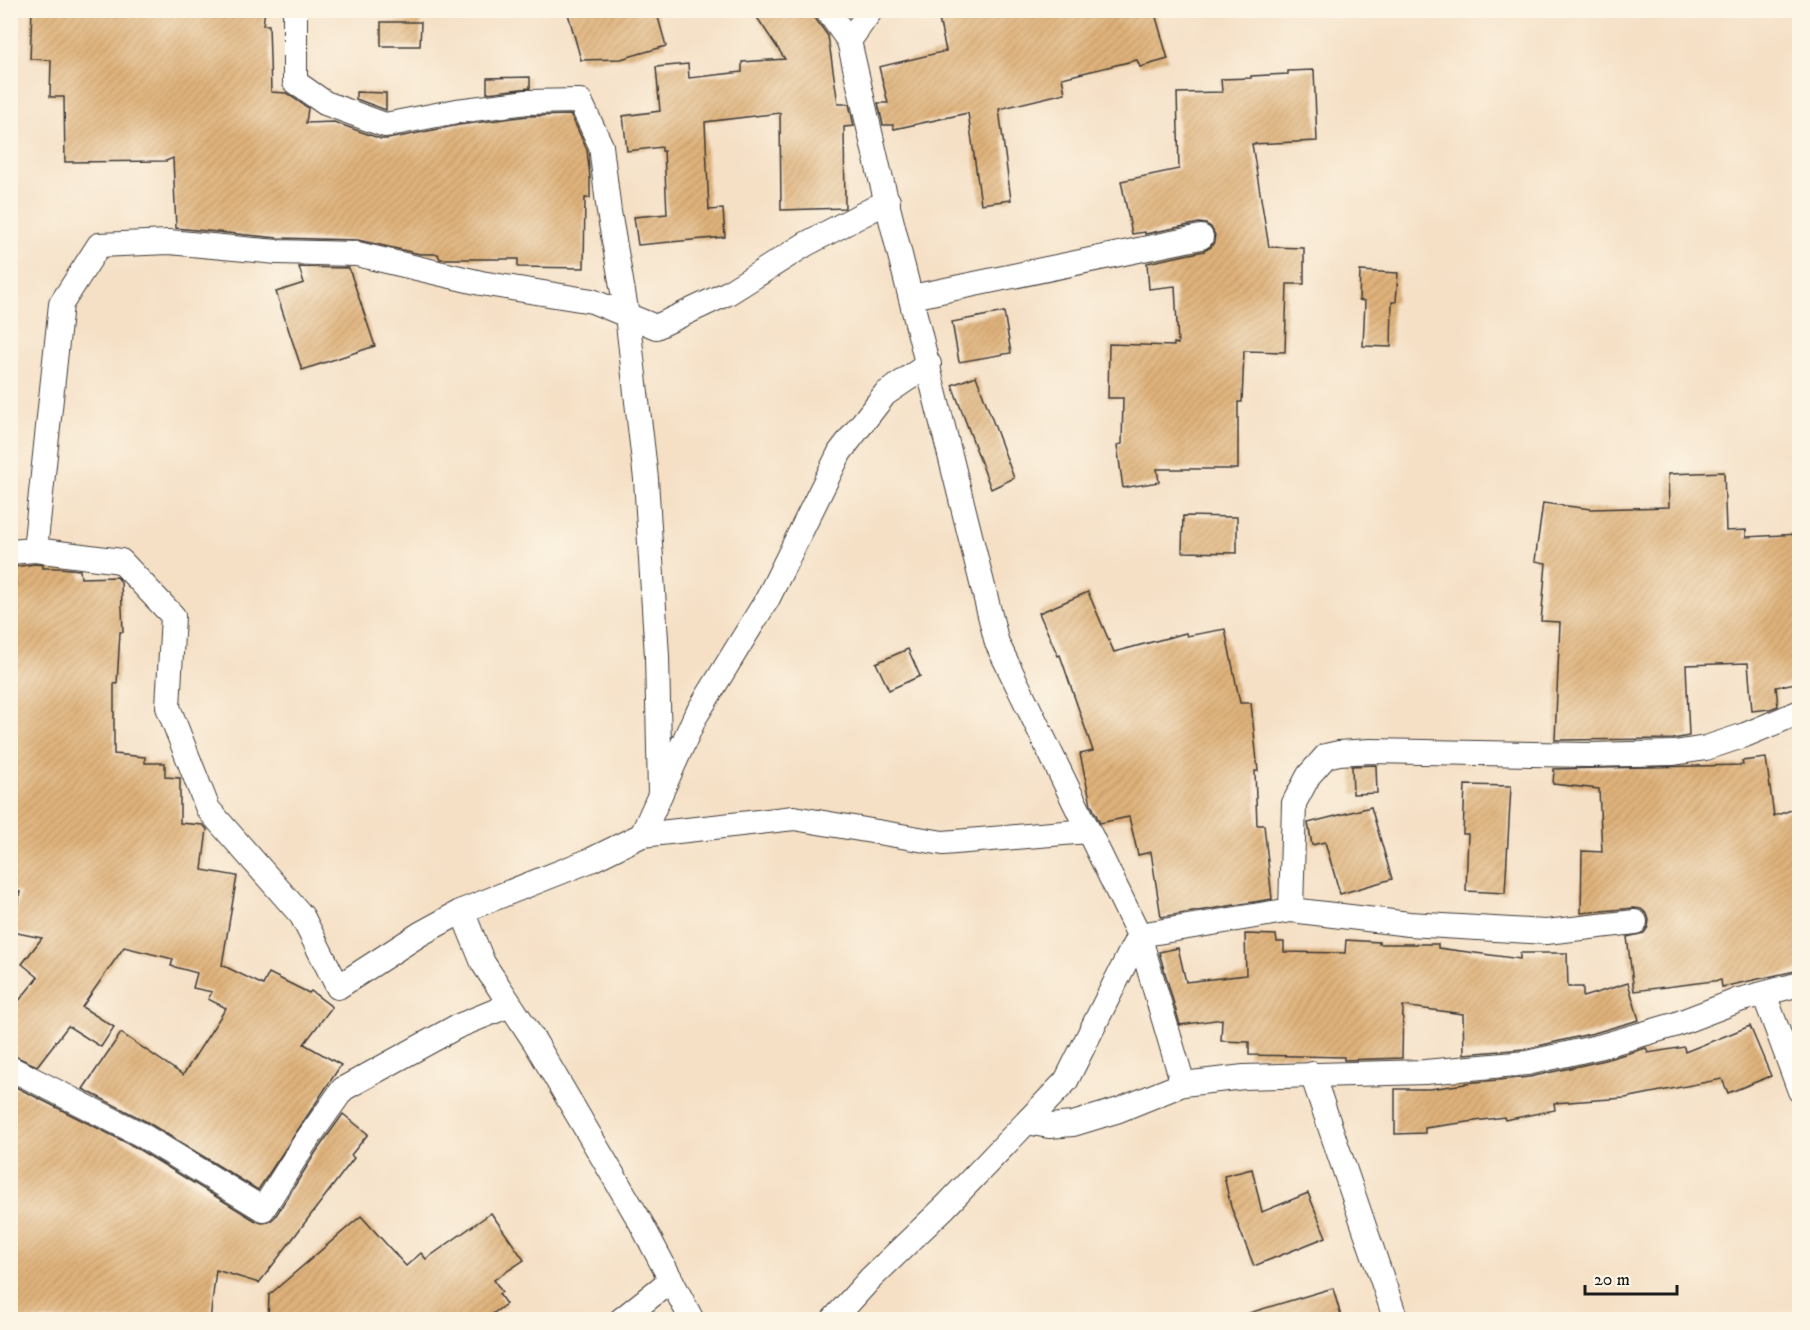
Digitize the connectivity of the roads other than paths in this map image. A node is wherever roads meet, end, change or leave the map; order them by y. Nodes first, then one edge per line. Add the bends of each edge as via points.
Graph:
1 (295, 10) edge
2 (827, 10) edge
3 (871, 10) edge
4 (849, 41) junction
5 (888, 201) junction
6 (1200, 237) dead end
7 (912, 297) junction
8 (627, 315) junction
9 (929, 364) junction
10 (35, 550) junction
11 (10, 552) edge
12 (1800, 712) edge
13 (660, 794) junction
14 (1088, 831) junction
15 (642, 835) junction
16 (1291, 910) junction
17 (462, 911) junction
18 (1635, 922) dead end
19 (1138, 935) junction
20 (1800, 984) edge
21 (1764, 994) junction
22 (510, 1005) junction
23 (10, 1068) edge
24 (1312, 1074) junction
25 (1183, 1084) junction
26 (1800, 1091) edge
27 (1027, 1122) junction
28 (671, 1280) junction
29 (621, 1320) edge
30 (692, 1320) edge
31 (833, 1320) edge
32 (1396, 1320) edge

1 - 8 street via 295,82 324,103 385,125 527,102 580,101 601,146
2 - 4 street
3 - 4 street
4 - 5 street
5 - 7 street
5 - 8 street via 806,244 728,293 656,327
6 - 7 street
7 - 9 street
8 - 10 street via 592,301 481,283 357,254 277,252 169,242 99,245 61,304
8 - 13 street via 646,479 657,656
9 - 13 street via 885,394 840,452 768,598 695,717
9 - 14 street via 997,643
10 - 11 street
10 - 17 street via 121,561 173,616 168,707 208,809 302,916 338,987
12 - 16 street via 1745,735 1674,753 1370,751 1326,756 1309,775 1294,803
13 - 15 street
14 - 15 street via 944,843 794,819
14 - 19 street
15 - 17 street via 591,860
16 - 18 street via 1409,924 1546,932
16 - 19 street
17 - 22 street via 483,963
19 - 25 street
19 - 27 street via 1066,1081
20 - 21 street
21 - 24 street via 1598,1047 1527,1063 1425,1072
21 - 26 street
22 - 23 street via 456,1027 343,1089 262,1209 140,1134
22 - 28 street
24 - 25 street
24 - 32 street
25 - 27 street via 1074,1124 1049,1126
27 - 31 street
28 - 29 street
28 - 30 street

